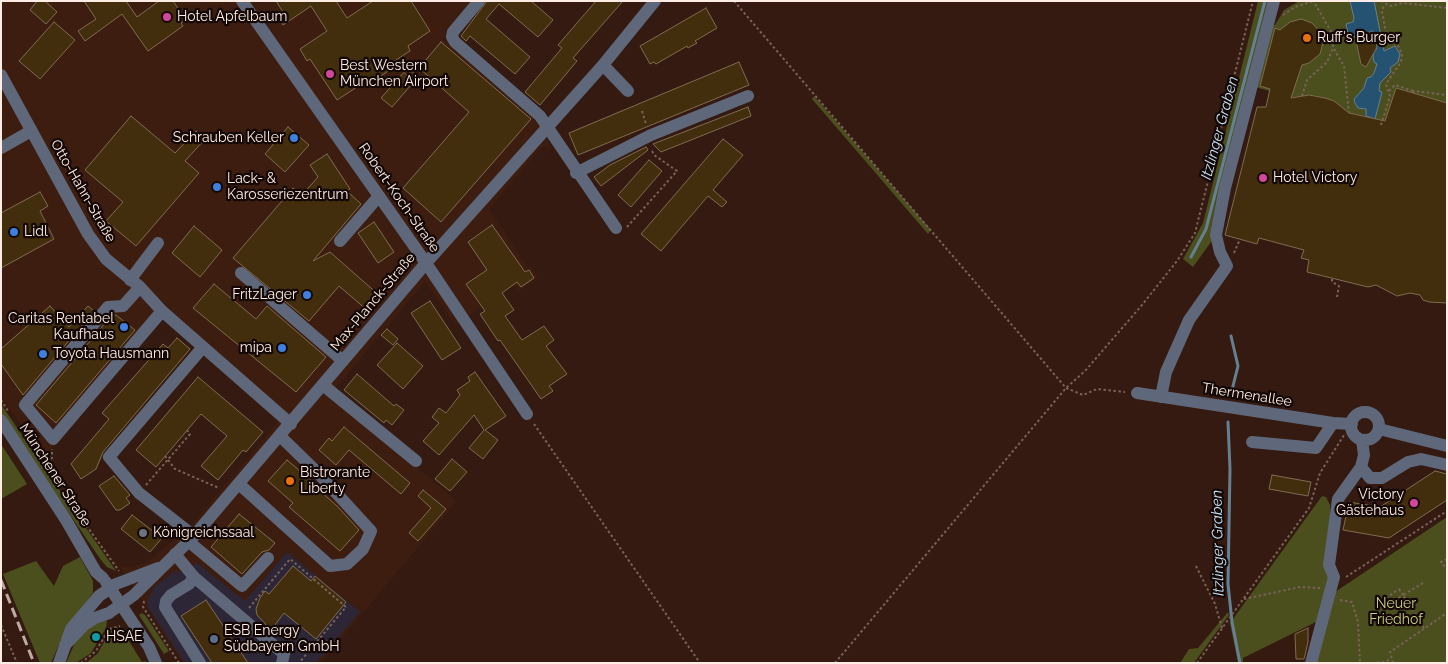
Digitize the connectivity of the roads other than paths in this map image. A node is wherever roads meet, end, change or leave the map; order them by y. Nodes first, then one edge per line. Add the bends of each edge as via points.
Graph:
1 (242, 1) edge
2 (479, 1) edge
3 (656, 1) edge
4 (1274, 1) edge
5 (603, 65) junction
6 (1, 75) edge
7 (628, 91) dead end
8 (748, 96) dead end
9 (547, 128) junction
10 (31, 131) junction
11 (1, 148) edge
12 (576, 173) junction
13 (379, 196) junction
14 (616, 228) road end
15 (340, 241) dead end
16 (158, 243) dead end
17 (426, 263) junction
18 (241, 273) dead end
19 (135, 284) junction
20 (162, 311) junction
21 (203, 347) junction
22 (343, 361) junction
23 (323, 385) junction
24 (1137, 393) road end
25 (1161, 397) junction
26 (527, 414) road end
27 (6, 417) edge
28 (1333, 423) junction
29 (291, 424) junction
30 (1351, 426) junction
31 (1379, 429) junction
32 (280, 436) junction
33 (1362, 440) junction
34 (1252, 442) dead end
35 (1447, 446) edge
36 (416, 462) dead end
37 (1447, 465) edge
38 (1361, 467) junction
39 (235, 489) junction
40 (191, 539) junction
41 (175, 554) junction
42 (268, 558) dead end
43 (162, 566) junction
44 (194, 577) junction
45 (107, 583) junction
46 (122, 606) junction
47 (66, 645) junction
48 (148, 647) junction
49 (59, 663) edge
50 (156, 663) edge
51 (164, 663) edge
52 (200, 663) edge
53 (282, 663) edge
54 (1311, 663) edge

1 - 13 street, Robert-Koch-Straße
2 - 9 street via 452,37 540,116
3 - 5 street, Max-Planck-Straße
4 - 25 street via 1225,188 1216,235 1228,266 1189,320 1166,372
5 - 7 street
5 - 9 street, Max-Planck-Straße
6 - 10 street, Otto-Hahn-Straße
8 - 12 street via 646,138
9 - 12 street
9 - 17 street, Max-Planck-Straße
10 - 11 street
10 - 19 street, Otto-Hahn-Straße via 88,234 106,259
12 - 14 street
13 - 15 street
13 - 17 street, Robert-Koch-Straße
16 - 19 street
17 - 22 street, Max-Planck-Straße
17 - 26 street, Robert-Koch-Straße
18 - 22 street
19 - 20 street, Otto-Hahn-Straße
19 - 20 street via 123,306 108,307 26,405 53,439
20 - 21 street, Otto-Hahn-Straße
21 - 29 street, Otto-Hahn-Straße
21 - 40 street via 109,457 139,493
22 - 23 street, Max-Planck-Straße
23 - 29 street, Max-Planck-Straße
23 - 36 street
24 - 25 street, Thermenallee
25 - 28 street, Thermenallee
27 - 45 street, Münchener Straße via 96,572
28 - 30 street, Thermenallee
28 - 34 street via 1316,448
29 - 32 street, Max-Planck-Straße
30 - 31 street via 1358,414 1367,412 1378,420
30 - 33 street via 1354,435
31 - 33 street via 1374,437
31 - 35 street
32 - 39 street, Max-Planck-Straße
32 - 39 street via 371,531 363,549 347,564 330,566
33 - 38 street via 1364,455
37 - 38 street via 1415,460 1382,478 1370,478
38 - 54 street via 1338,499 1329,565 1330,588
39 - 40 street, Max-Planck-Straße
40 - 41 street, Max-Planck-Straße
40 - 42 street via 242,586
41 - 43 street, Max-Planck-Straße
41 - 44 street
43 - 45 street, Max-Planck-Straße
43 - 46 street, Max-Planck-Straße
44 - 52 street via 171,595 165,607
44 - 53 street via 284,654
45 - 46 street, Münchener Straße
45 - 47 street, Max-Planck-Straße via 71,629
46 - 47 street, Max-Planck-Straße via 88,622
46 - 48 street, Münchener Straße
47 - 49 street, Max-Planck-Straße
48 - 50 street, Münchener Straße
48 - 51 street, Münchener Straße

